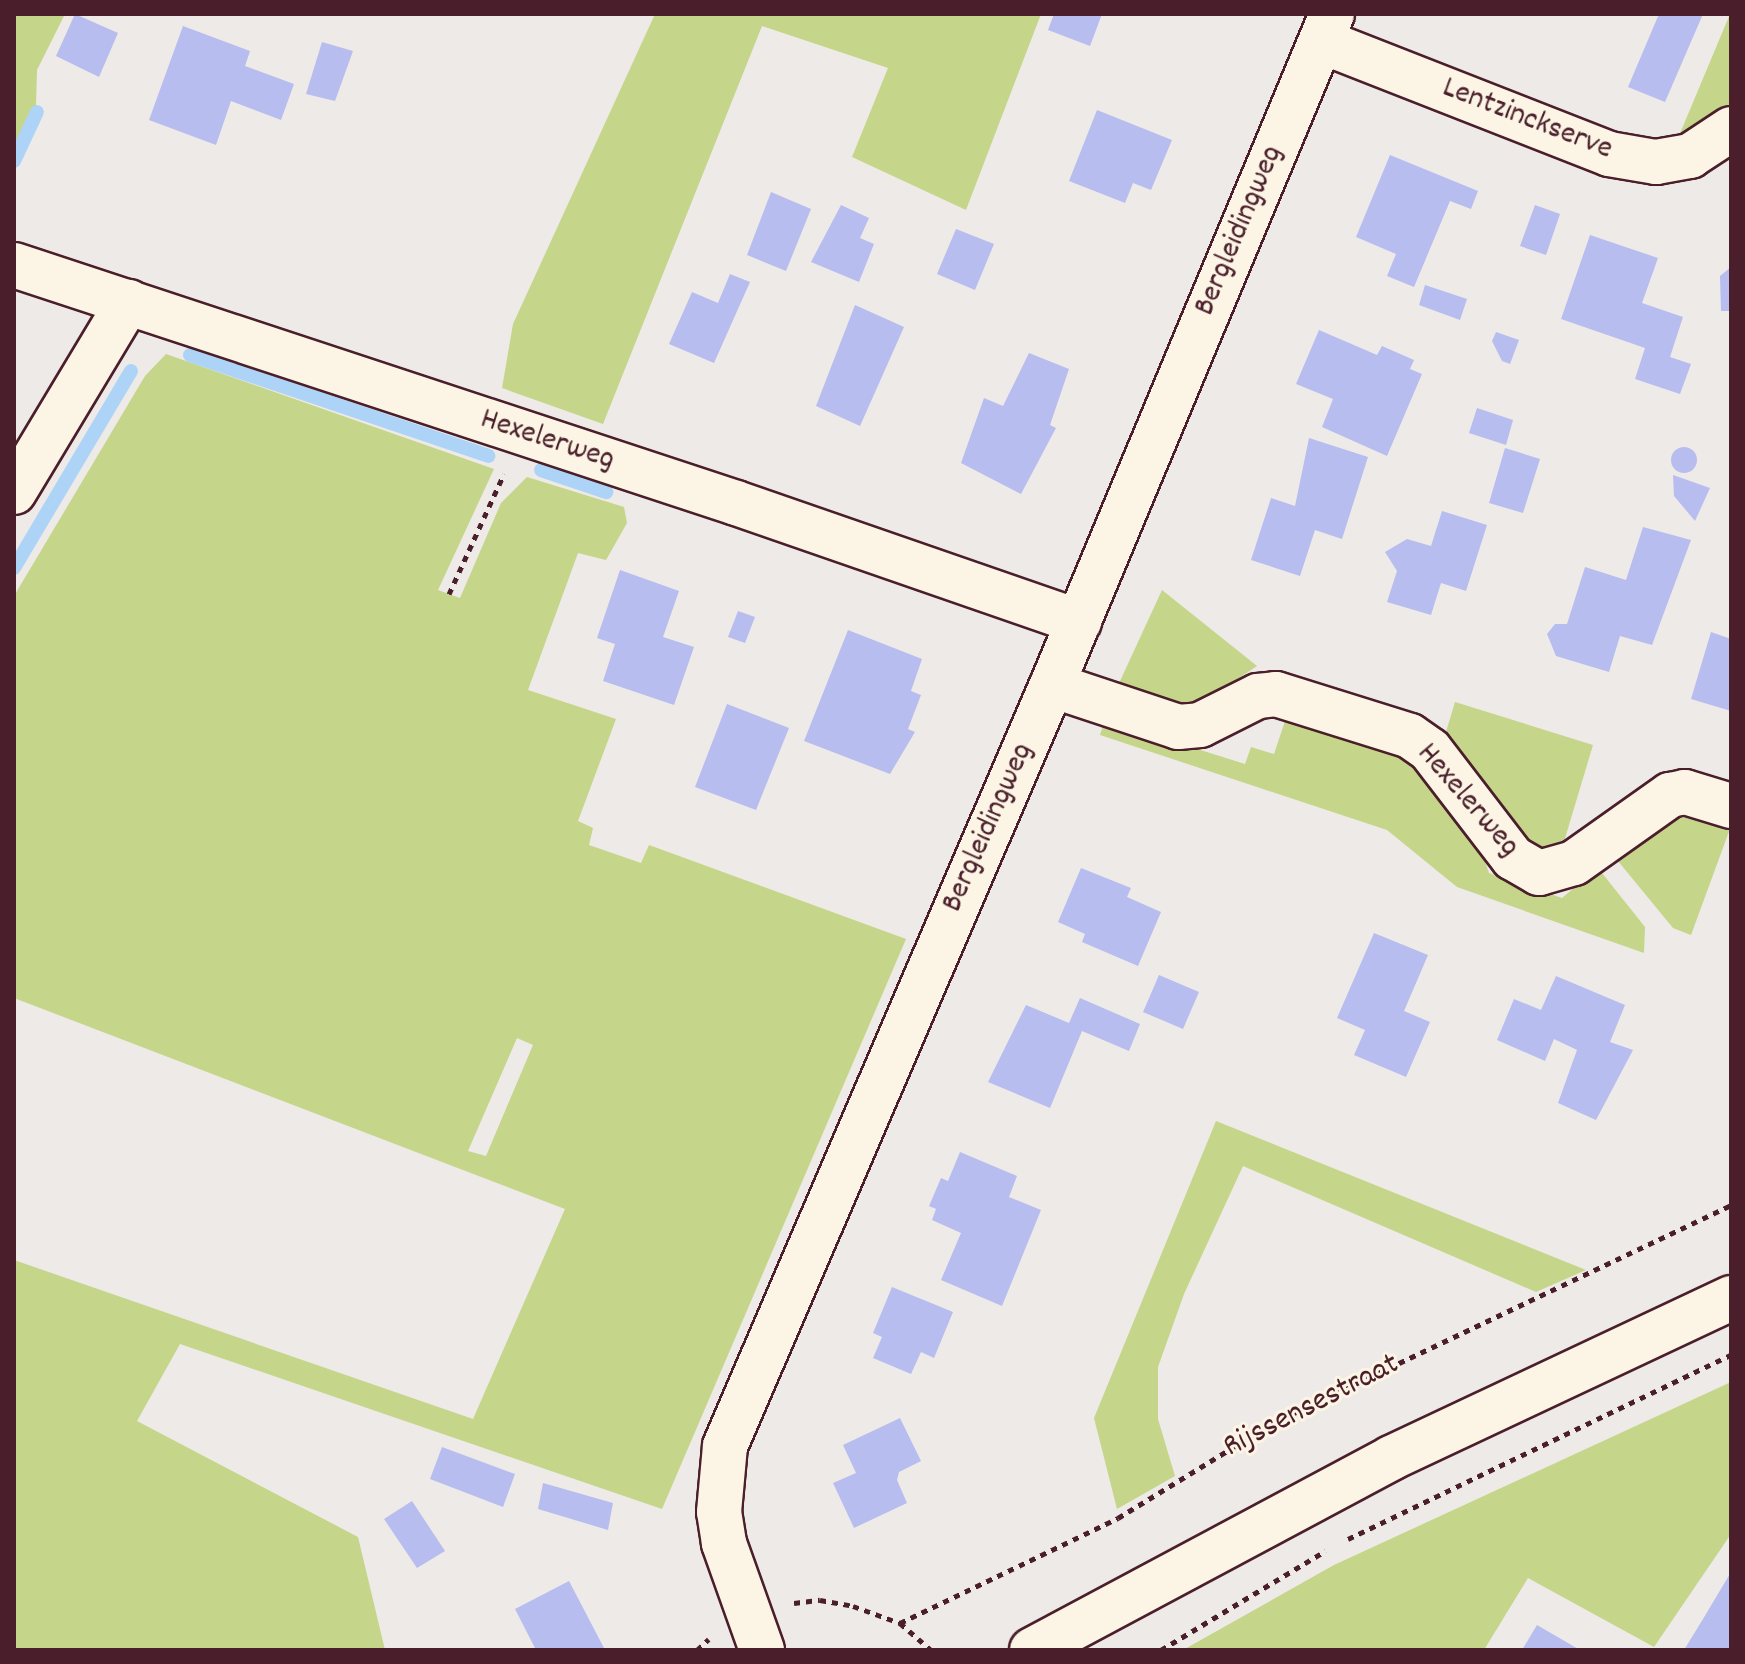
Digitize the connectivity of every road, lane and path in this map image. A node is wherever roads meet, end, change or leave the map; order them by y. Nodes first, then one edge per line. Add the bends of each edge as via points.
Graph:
1 (1327, 28) edge
2 (1731, 129) edge
3 (14, 265) edge
4 (128, 302) junction
5 (523, 433) junction
6 (14, 492) edge
7 (449, 594) dead end
8 (1079, 622) junction
9 (1052, 685) junction
10 (1731, 806) edge
11 (1731, 1205) edge
12 (1731, 1298) edge
13 (1731, 1355) edge
14 (900, 1623) junction
15 (755, 1633) edge
16 (697, 1650) edge
17 (931, 1650) edge
18 (1032, 1650) edge
19 (1161, 1650) edge

1 - 2 street, Lentzinckserve via 1609,154 1656,162 1690,156
1 - 8 street, Bergleidingweg
3 - 4 street, Hexelerweg
4 - 5 street, Hexelerweg
4 - 6 street
5 - 7 path
5 - 8 street, Hexelerweg
8 - 9 street, Bergleidingweg
9 - 10 street, Hexelerweg via 1178,727 1200,725 1258,696 1276,694 1410,736 1430,750 1513,858 1539,873 1574,863 1670,795 1685,792
9 - 15 street, Bergleidingweg via 725,1446 719,1512 730,1570
11 - 14 path, Rijssensestraat via 1269,1425 1118,1518
12 - 18 street via 1391,1458
13 - 19 path via 1335,1545
14 - 15 path via 820,1600
14 - 17 path
15 - 16 path via 716,1632

